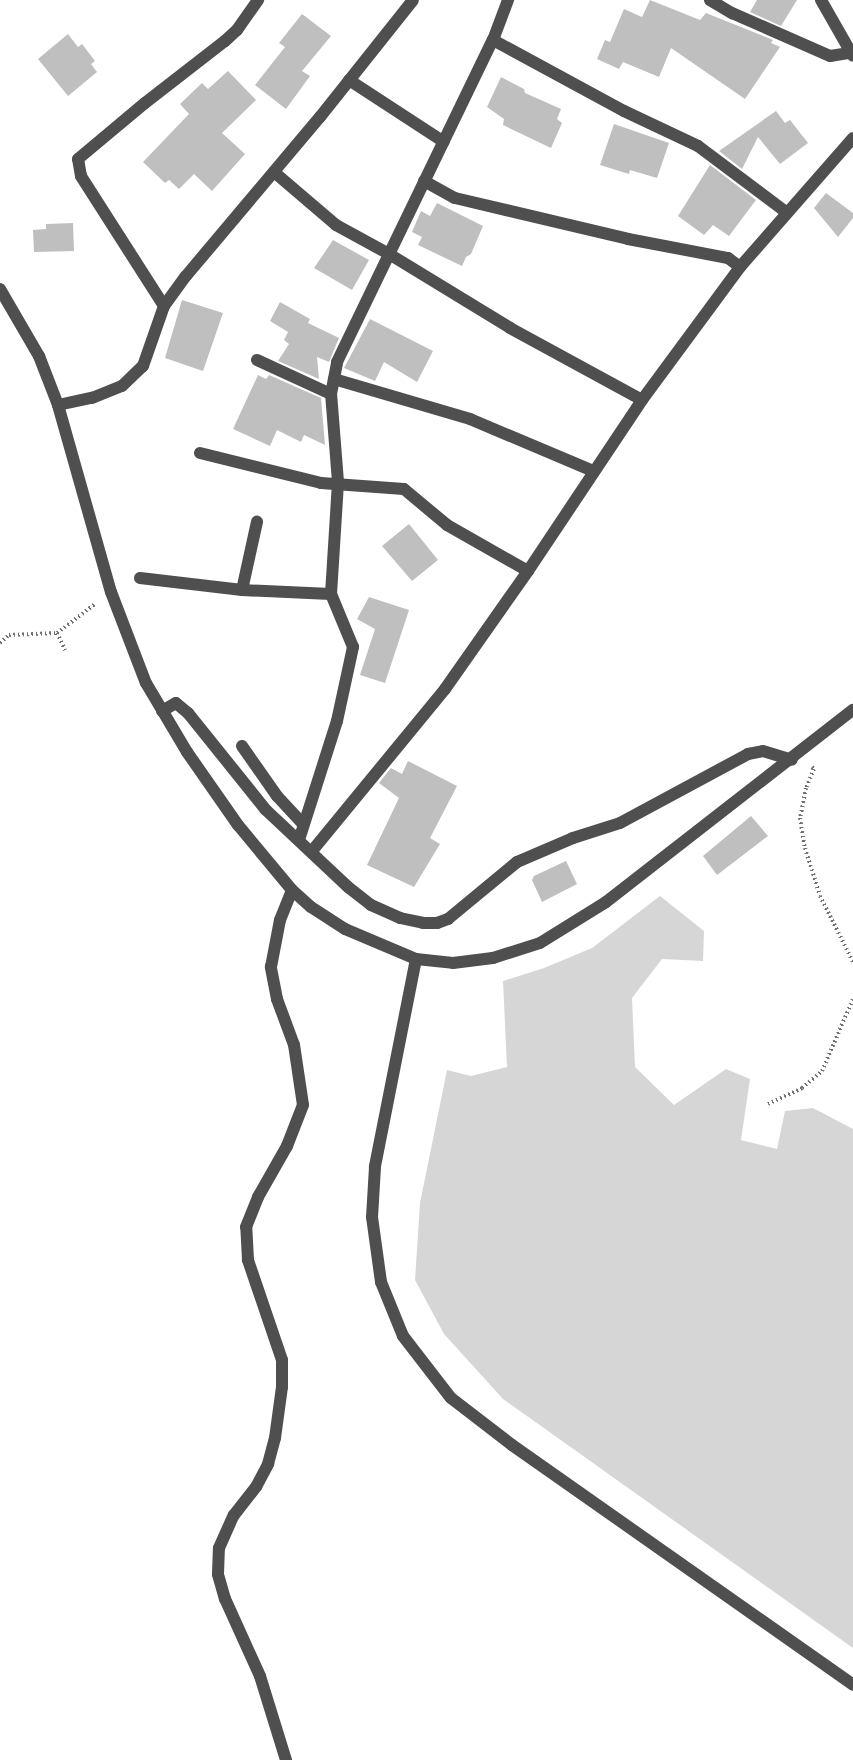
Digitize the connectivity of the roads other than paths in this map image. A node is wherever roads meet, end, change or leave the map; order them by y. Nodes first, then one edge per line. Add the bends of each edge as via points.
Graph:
1 (258, 0) edge
2 (413, 0) edge
3 (508, 0) edge
4 (710, 0) edge
5 (821, 0) edge
6 (493, 40) junction
7 (851, 54) edge
8 (350, 80) junction
9 (853, 138) edge
10 (444, 142) junction
11 (274, 172) junction
12 (424, 181) junction
13 (786, 212) junction
14 (389, 254) junction
15 (740, 267) junction
16 (0, 289) edge
17 (164, 306) junction
18 (257, 360) dead end
19 (334, 379) junction
20 (331, 394) junction
21 (642, 399) junction
22 (58, 405) junction
23 (200, 453) dead end
24 (592, 471) junction
25 (338, 482) junction
26 (257, 522) dead end
27 (528, 571) junction
28 (140, 578) dead end
29 (242, 590) junction
30 (331, 594) junction
31 (853, 710) edge
32 (162, 711) junction
33 (242, 746) dead end
34 (795, 757) junction
35 (303, 824) junction
36 (299, 840) junction
37 (312, 851) junction
38 (292, 890) junction
39 (416, 958) junction
40 (853, 1685) edge
41 (286, 1760) edge

1 - 17 street via 225,41 78,159 81,176
2 - 8 street
3 - 6 street
4 - 7 street via 830,56
5 - 7 street
6 - 10 street
6 - 13 street via 698,146
8 - 10 street
8 - 11 street
9 - 13 street
10 - 12 street
11 - 14 street via 336,225
11 - 17 street
12 - 14 street
12 - 15 street via 454,198 728,258
13 - 15 street
14 - 19 street via 337,362
14 - 21 street via 510,328
15 - 21 street
16 - 22 street via 39,356
17 - 22 street via 143,366 123,386
18 - 20 street
19 - 20 street
19 - 24 street via 470,419
20 - 25 street
21 - 24 street
22 - 32 street via 111,592 146,683
23 - 25 street via 321,483
24 - 27 street
25 - 27 street via 404,489 447,525
25 - 30 street
26 - 29 street
27 - 37 street via 445,689
28 - 29 street
29 - 30 street
30 - 35 street via 352,648 337,721
31 - 34 street
32 - 36 street via 176,704 188,713 266,810
32 - 38 street via 238,825
33 - 35 street via 277,796
34 - 37 street via 763,751 748,754 620,823 517,862 448,919 437,923 400,918 371,905
34 - 39 street via 606,902 540,943 493,958 463,962
35 - 36 street
36 - 37 street
38 - 39 street via 345,929
38 - 41 street via 279,920 271,967 277,999 294,1045 303,1105 246,1227 248,1260 282,1360 282,1387 268,1464 234,1515 219,1548 218,1574 225,1599 260,1676
39 - 40 street via 375,1167 372,1217 381,1282 403,1336 452,1398 495,1432

